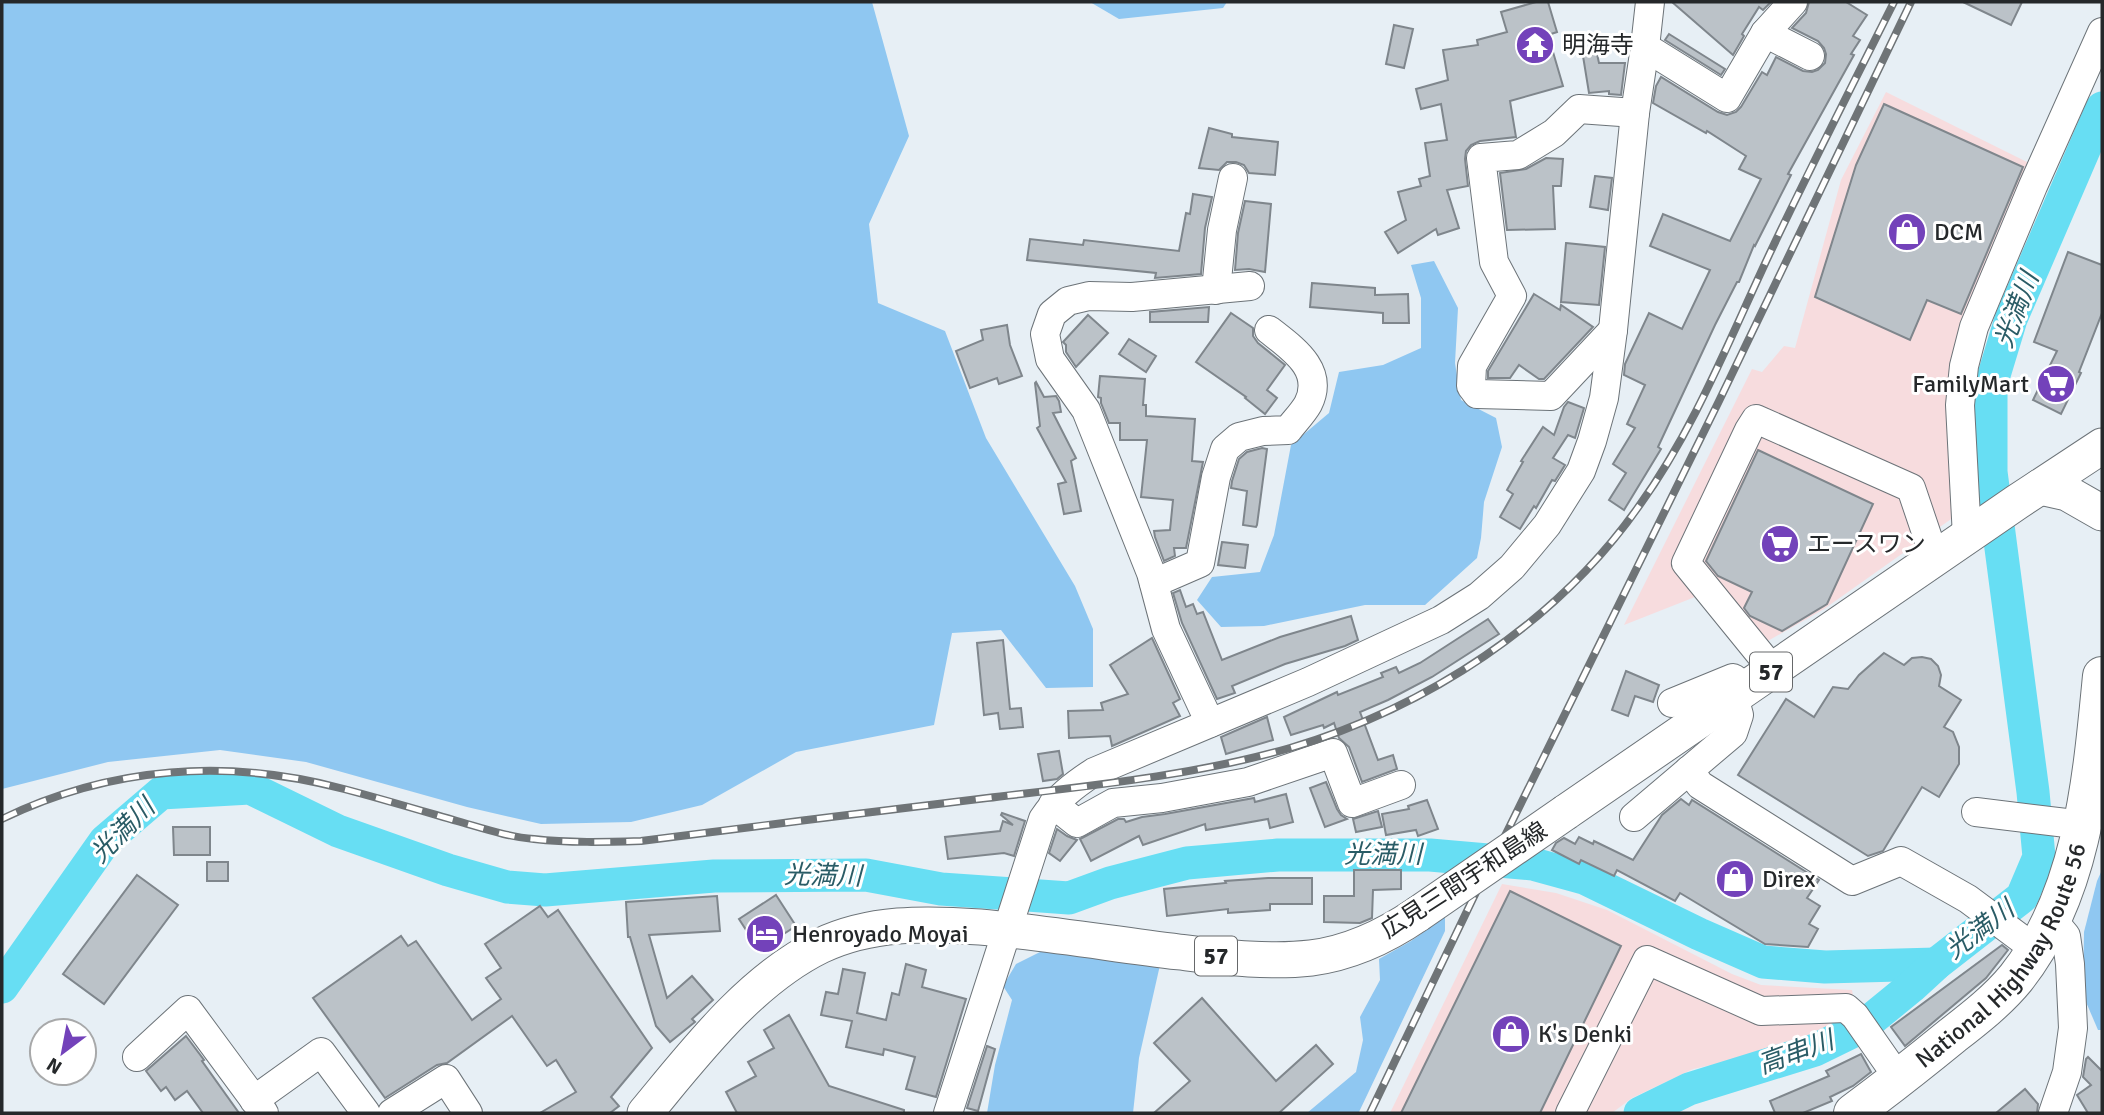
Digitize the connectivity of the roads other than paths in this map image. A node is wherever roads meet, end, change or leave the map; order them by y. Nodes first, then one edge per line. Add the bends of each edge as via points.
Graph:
1 (1650, 2) edge
2 (1793, 2) edge
3 (2102, 32) edge
4 (1765, 33) junction
5 (1646, 47) junction
6 (1810, 56) dead end
7 (1635, 113) junction
8 (1233, 178) dead end
9 (1250, 286) dead end
10 (1216, 290) junction
11 (1269, 330) dead end
12 (1613, 330) junction
13 (2102, 446) edge
14 (2029, 494) junction
15 (2102, 513) edge
16 (1971, 534) junction
17 (1935, 559) junction
18 (1154, 583) junction
19 (2102, 676) edge
20 (1751, 685) junction
21 (1672, 703) dead end
22 (1210, 723) junction
23 (1689, 771) junction
24 (1401, 785) dead end
25 (1053, 804) junction
26 (1976, 812) dead end
27 (1633, 817) dead end
28 (2069, 824) junction
29 (1015, 906) junction
30 (2034, 933) junction
31 (137, 1057) dead end
32 (1899, 1079) junction
33 (259, 1106) edge
34 (366, 1113) edge
35 (392, 1113) edge
36 (468, 1113) edge
37 (645, 1113) edge
38 (948, 1113) edge
39 (1570, 1113) edge
40 (1853, 1113) edge
41 (2053, 1113) edge

1 - 5 street
2 - 4 street
3 - 16 street via 1974,327 1961,405 1963,486
4 - 5 street via 1727,99
4 - 6 street
5 - 7 street
7 - 12 street
7 - 12 street via 1579,109 1518,155 1481,158 1494,262 1512,296 1472,366 1471,386 1477,394 1551,396
8 - 10 street
9 - 10 street
10 - 18 street via 1068,301 1052,314 1045,334 1050,359 1086,410
11 - 18 street via 1310,369 1314,390 1307,406 1288,430 1239,437 1225,449 1200,563
12 - 22 street via 1604,398 1581,471 1547,525 1512,568 1441,620
13 - 14 main road, 57
14 - 15 main road via 2067,493
14 - 16 main road, 57
16 - 17 main road, 広見三間宇和島線 / 57
17 - 20 main road, 広見三間宇和島線 / 57
17 - 20 street via 1911,488 1756,419 1686,563
18 - 22 street via 1166,629
19 - 28 highway, National Highway Route 56 via 2095,751
20 - 21 street via 1732,678
20 - 23 street via 1734,733
20 - 29 main road, 広見三間宇和島線 / 57, bridge via 1393,931 1348,949 1312,958 1214,956
22 - 25 street via 1094,772
23 - 27 street
23 - 30 street via 1700,785 1852,881 1901,862
24 - 25 street via 1352,803 1333,753 1248,782 1113,803 1077,822
25 - 29 street via 1043,819
26 - 28 street
28 - 30 highway, National Highway Route 56 via 2075,859
29 - 37 main road, 広見三間宇和島線 / 57 via 872,929 819,947 746,999
29 - 38 street
30 - 32 highway, National Highway Route 56 via 2015,979
30 - 41 street via 2066,936 2070,964 2073,1028 2067,1072
31 - 33 street via 188,1010
32 - 39 street via 1846,1008 1761,1011 1647,960
32 - 40 highway, National Highway Route 56
33 - 34 street via 321,1052
35 - 36 street via 446,1079

